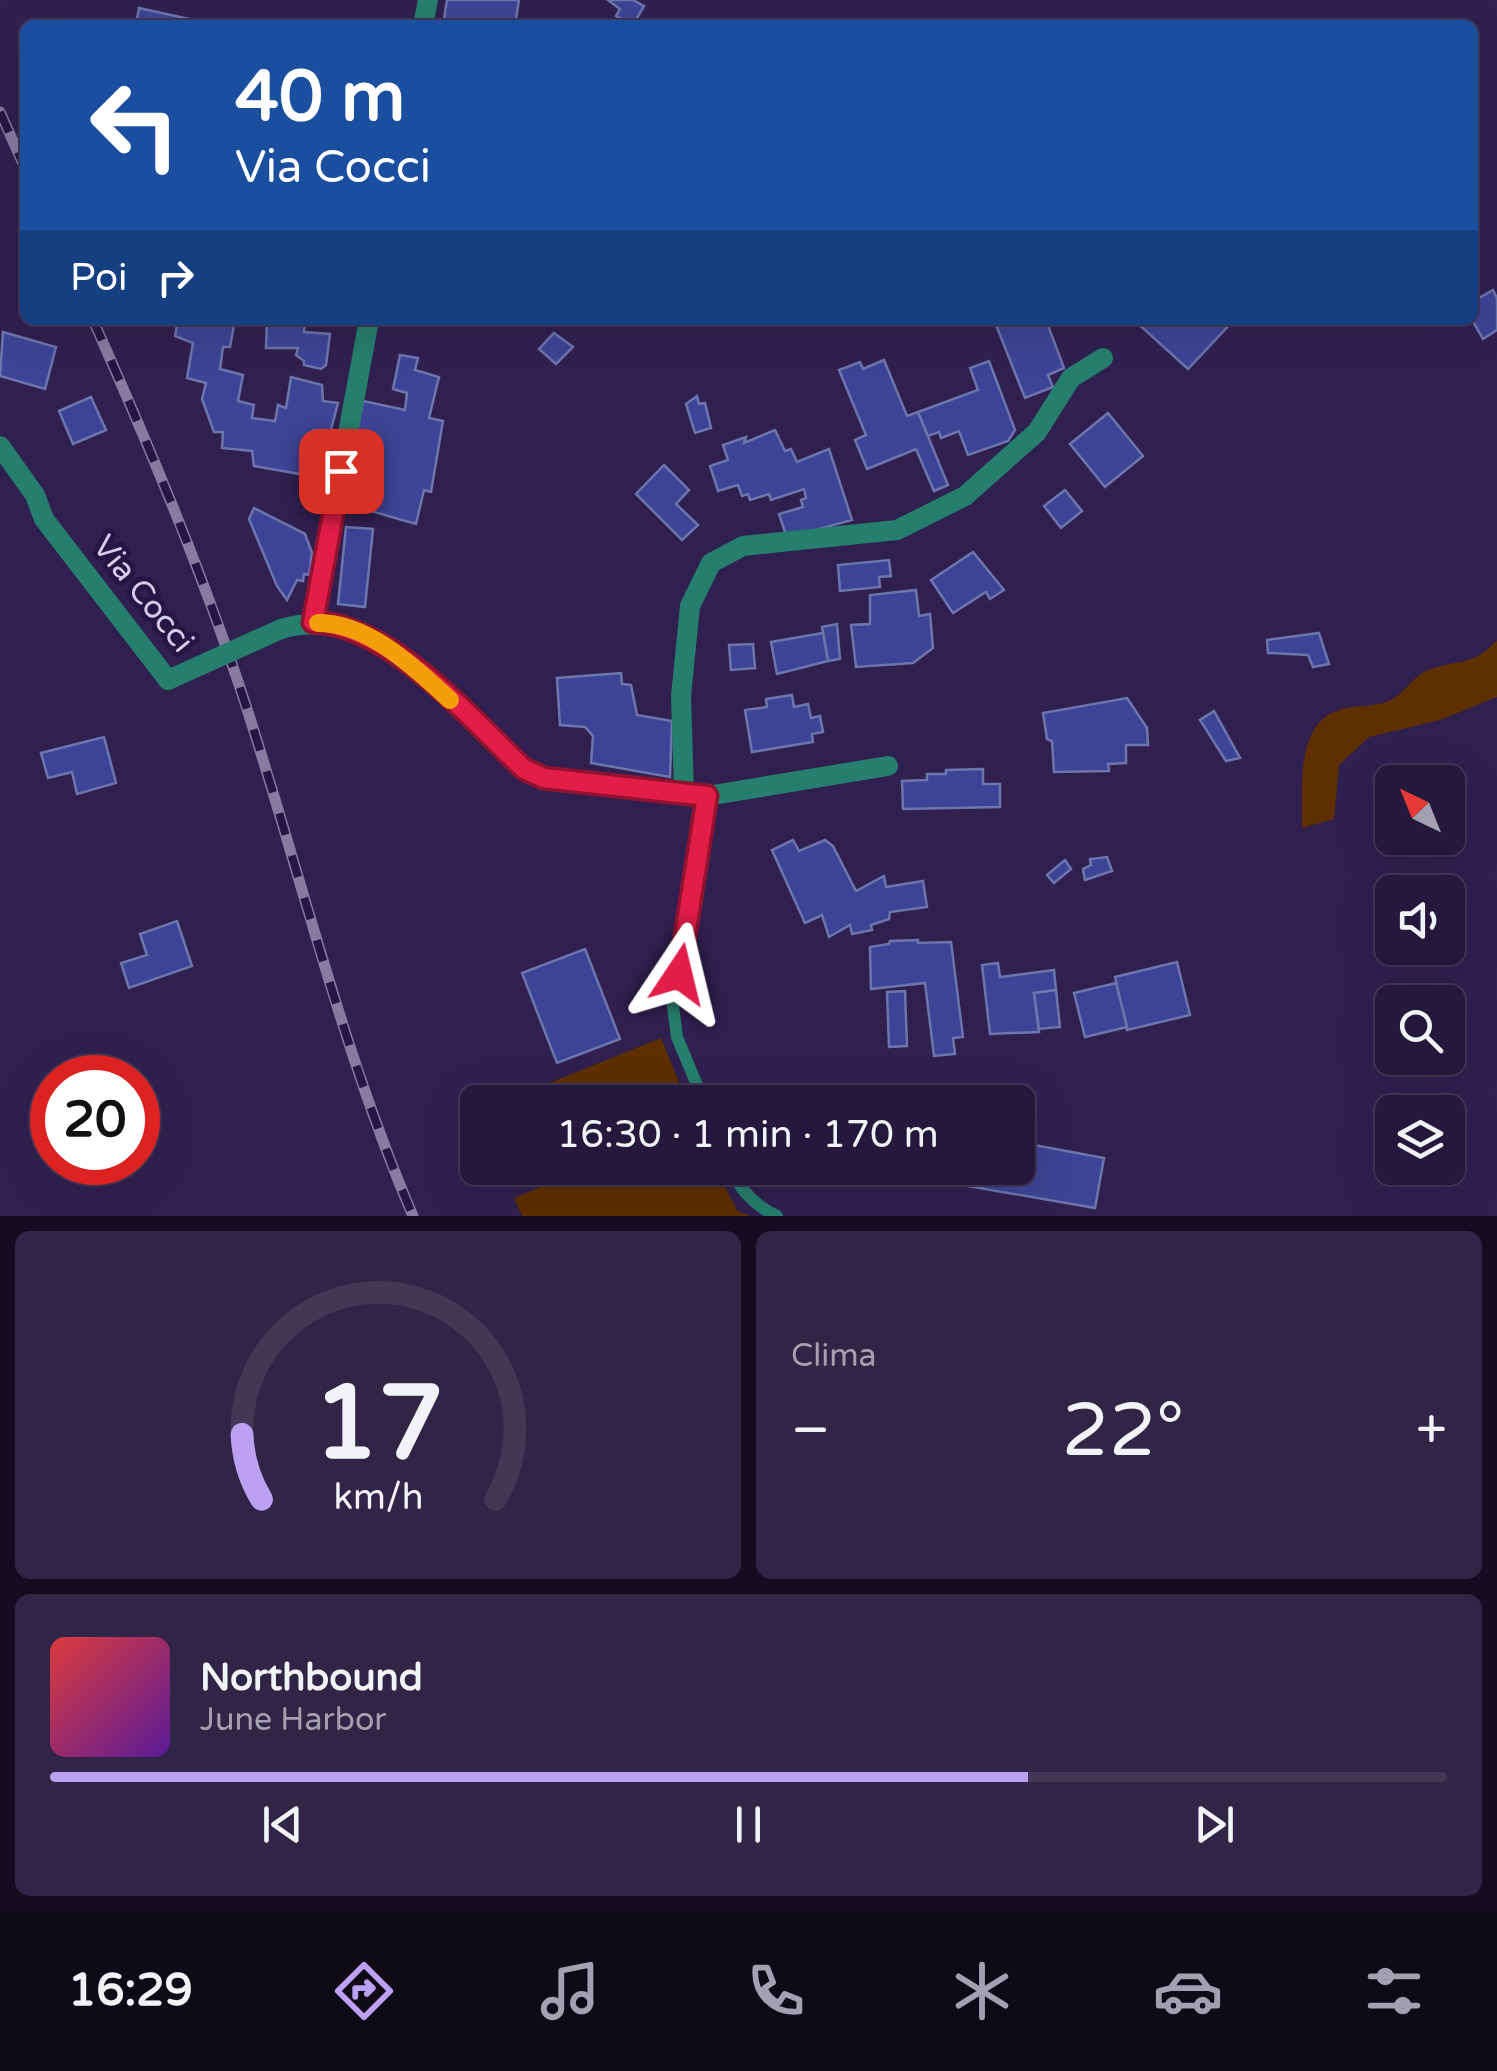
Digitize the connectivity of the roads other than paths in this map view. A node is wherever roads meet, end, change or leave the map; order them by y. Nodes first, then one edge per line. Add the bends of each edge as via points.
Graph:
1 (368, 325) edge
2 (1103, 358) dead end
3 (0, 446) edge
4 (313, 622) junction
5 (888, 766) dead end
6 (684, 793) junction
7 (707, 796) junction
8 (697, 1085) edge
9 (738, 1185) edge
10 (777, 1216) edge

1 - 4 street
2 - 6 street via 1071,378 1037,432 964,496 896,530 744,546 711,564 690,606 681,696
3 - 4 street, Via Cocci, bridge via 44,519 168,680 281,629
4 - 6 street, Via Cocci via 350,628 388,649 524,769 544,778
5 - 7 street, Via Cocci
6 - 7 street, Via Cocci
7 - 8 lane via 673,1006 677,1037
9 - 10 lane

